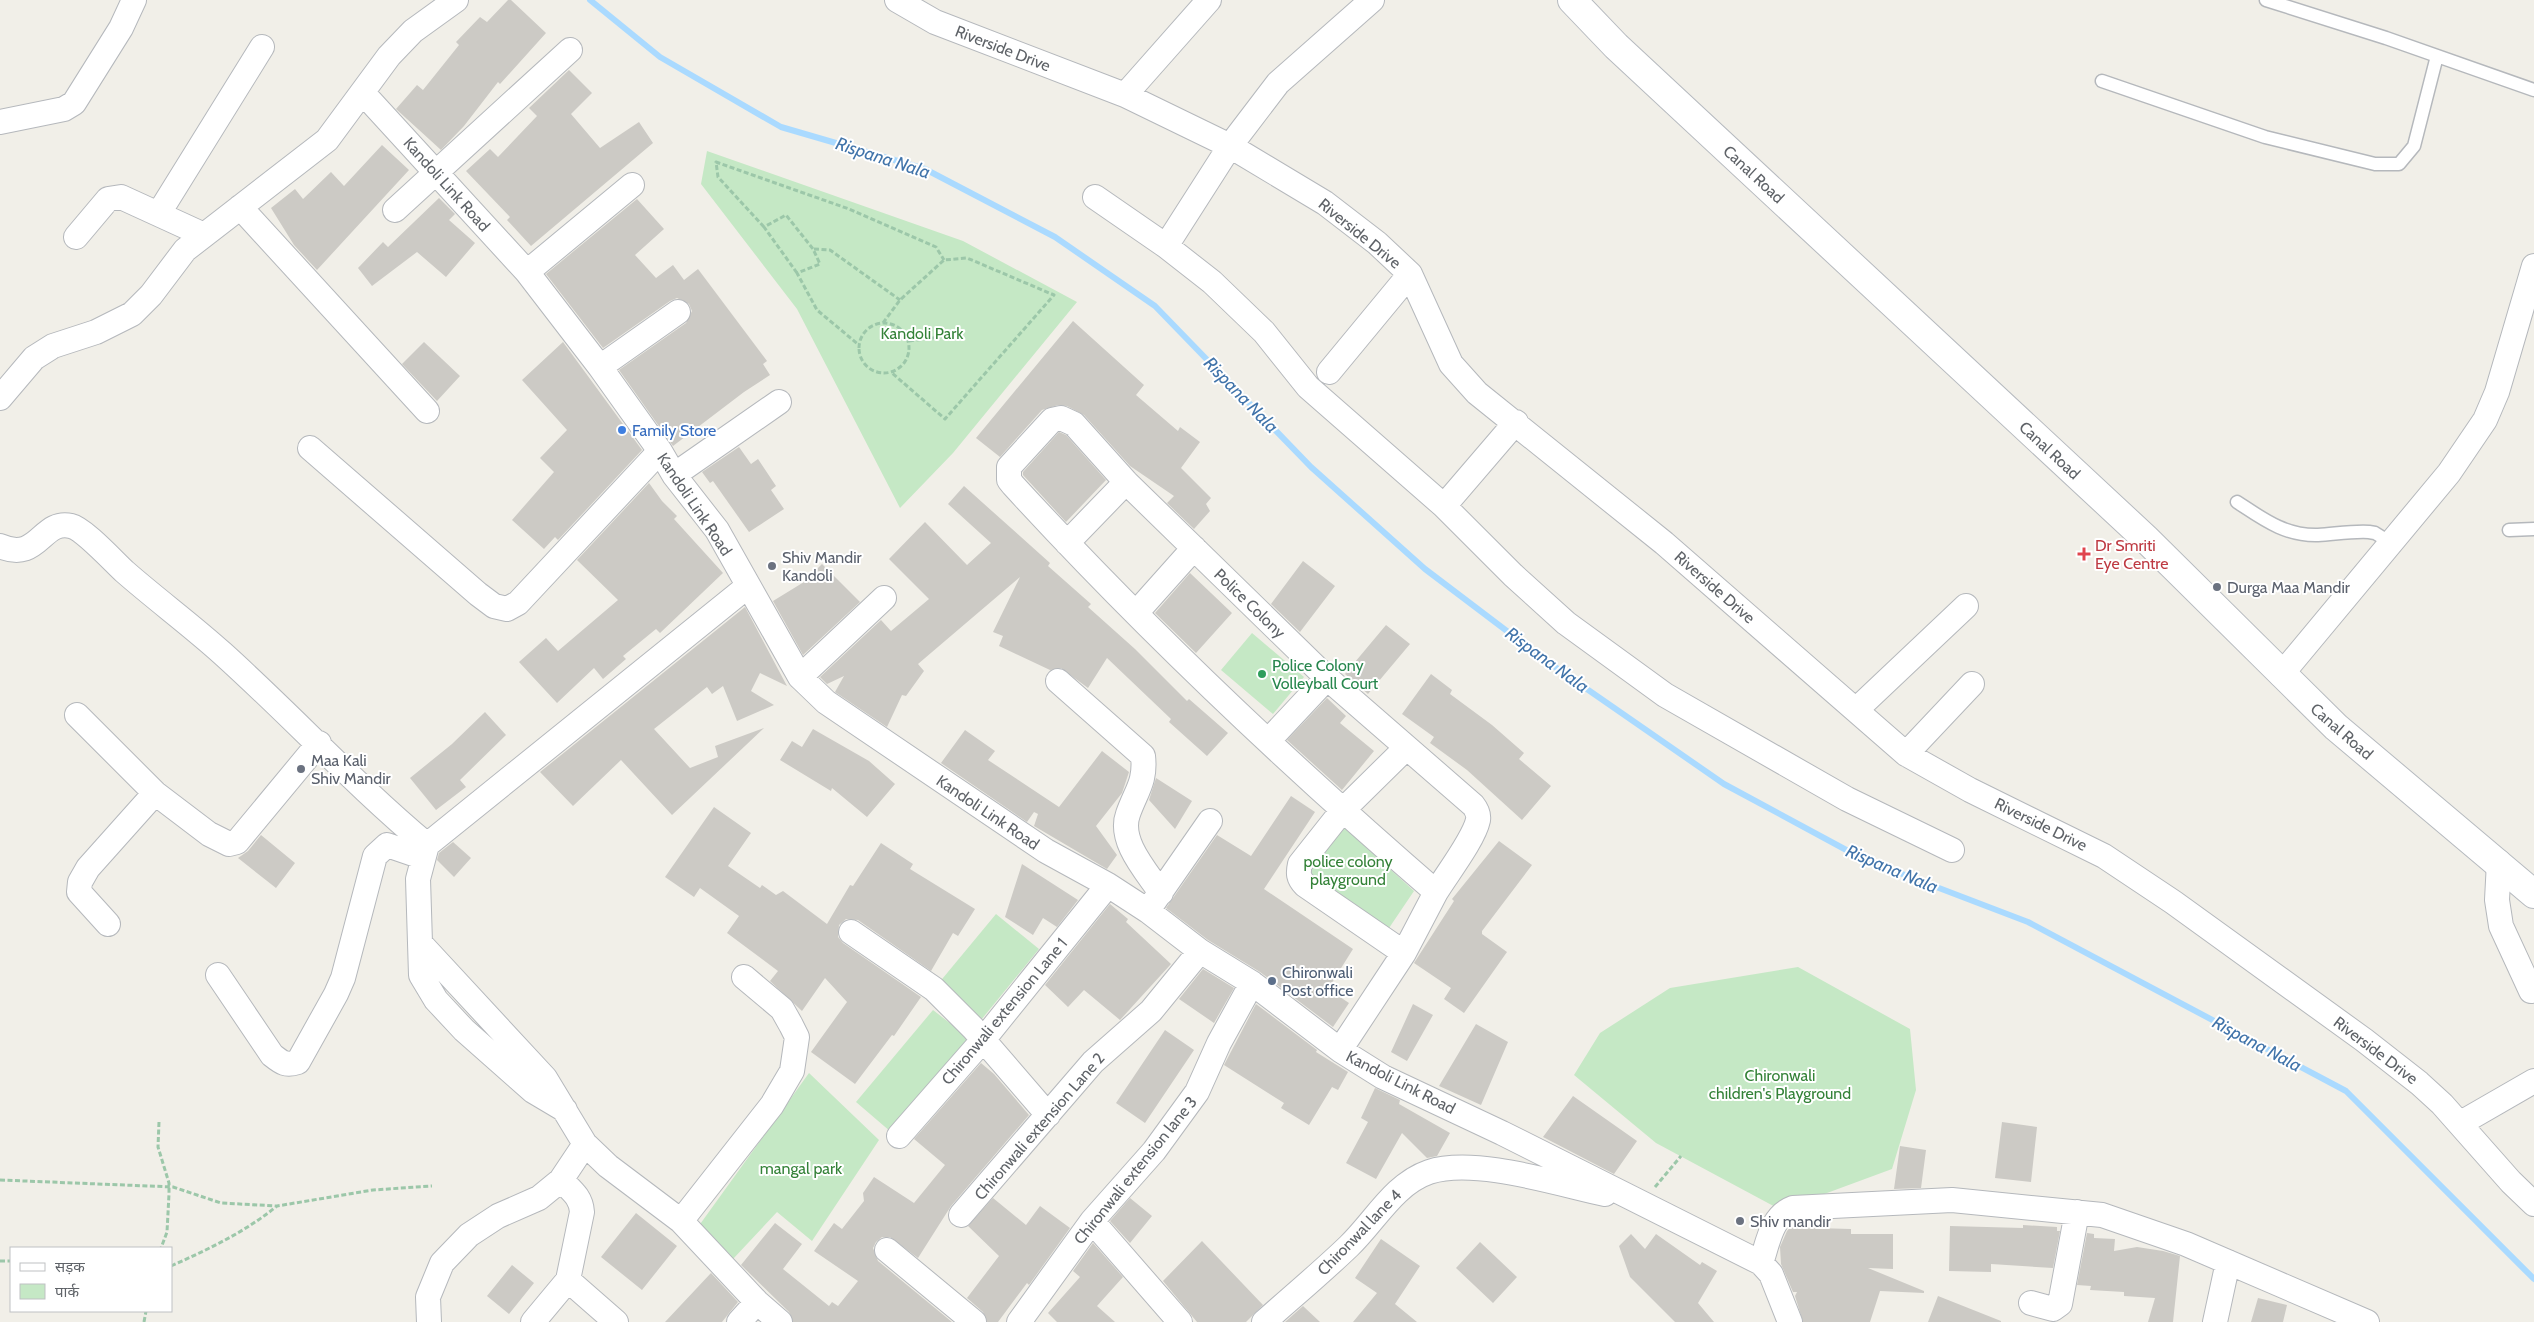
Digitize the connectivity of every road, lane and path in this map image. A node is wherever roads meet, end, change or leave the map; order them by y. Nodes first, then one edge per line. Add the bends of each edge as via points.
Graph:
1 (134, 0) edge
2 (456, 0) edge
3 (897, 0) edge
4 (1209, 0) edge
5 (1372, 0) edge
6 (1572, 0) edge
7 (2266, 0) edge
8 (262, 47) dead end
9 (570, 50) dead end
10 (2437, 56) junction
11 (2102, 81) dead end
12 (2534, 90) edge
13 (363, 93) junction
14 (1125, 95) junction
15 (0, 122) edge
16 (1230, 146) junction
17 (436, 170) junction
18 (632, 185) dead end
19 (1094, 197) dead end
20 (240, 207) junction
21 (395, 210) dead end
22 (159, 213) junction
23 (764, 227) junction
24 (204, 235) junction
25 (76, 237) dead end
26 (1166, 246) junction
27 (813, 249) junction
28 (944, 260) junction
29 (2534, 266) edge
30 (527, 272) junction
31 (797, 273) junction
32 (1410, 274) junction
33 (900, 300) junction
34 (678, 312) dead end
35 (882, 323) junction
36 (940, 337) dead end
37 (909, 341) junction
38 (859, 344) junction
39 (600, 367) junction
40 (1329, 372) dead end
41 (892, 373) junction
42 (0, 398) edge
43 (779, 402) dead end
44 (427, 411) dead end
45 (1516, 422) junction
46 (310, 448) dead end
47 (660, 452) junction
48 (674, 475) junction
49 (1126, 482) junction
50 (2237, 502) dead end
51 (1444, 506) junction
52 (2534, 529) edge
53 (2509, 530) dead end
54 (1067, 543) junction
55 (2391, 544) junction
56 (0, 546) edge
57 (1194, 548) junction
58 (748, 586) junction
59 (884, 598) dead end
60 (1966, 606) dead end
61 (1136, 614) junction
62 (2281, 675) junction
63 (800, 678) junction
64 (1327, 678) junction
65 (1058, 680) dead end
66 (1972, 684) dead end
67 (1857, 710) junction
68 (77, 715) dead end
69 (1269, 740) junction
70 (319, 743) junction
71 (1406, 748) junction
72 (1906, 754) junction
73 (155, 793) junction
74 (1342, 811) junction
75 (1210, 821) dead end
76 (1952, 850) dead end
77 (424, 851) junction
78 (2499, 862) junction
79 (1108, 885) junction
80 (1436, 892) junction
81 (2534, 894) edge
82 (1154, 902) junction
83 (108, 924) dead end
84 (851, 932) dead end
85 (1200, 951) junction
86 (1404, 953) junction
87 (218, 975) dead end
88 (744, 977) dead end
89 (1252, 983) junction
90 (2531, 991) dead end
91 (983, 1040) junction
92 (1340, 1050) junction
93 (2534, 1081) edge
94 (1048, 1115) junction
95 (159, 1122) dead end
96 (2461, 1123) junction
97 (899, 1136) dead end
98 (585, 1144) junction
99 (1681, 1156) dead end
100 (0, 1180) edge
101 (561, 1180) junction
102 (432, 1186) dead end
103 (169, 1187) junction
104 (1642, 1203) junction
105 (2534, 1204) edge
106 (277, 1206) junction
107 (2077, 1212) junction
108 (962, 1215) dead end
109 (681, 1221) junction
110 (1092, 1221) junction
111 (161, 1247) edge
112 (887, 1250) dead end
113 (2228, 1262) junction
114 (1761, 1263) junction
115 (172, 1266) edge
116 (568, 1280) junction
117 (757, 1302) junction
118 (2032, 1303) dead end
119 (2323, 1313) edge
120 (430, 1322) edge
121 (533, 1322) edge
122 (616, 1322) edge
123 (739, 1322) edge
124 (780, 1322) edge
125 (974, 1322) edge
126 (1019, 1322) edge
127 (1180, 1322) edge
128 (1264, 1322) edge
129 (1790, 1322) edge
130 (2215, 1322) edge
131 (2367, 1322) edge

1 - 15 street via 116,36 74,103 64,109
2 - 13 street via 413,30 389,56
3 - 14 street, Riverside Drive via 934,22
4 - 14 street
5 - 16 street via 1278,83
6 - 62 street, Canal Road via 1623,53 2145,538
7 - 10 lane
8 - 22 street
9 - 17 street
10 - 11 lane via 2414,146 2399,164 2389,166 2265,137
10 - 12 lane
13 - 17 street, Kandoli Link Road
13 - 20 street via 327,140
14 - 16 street, Riverside Drive
16 - 26 street
16 - 32 street, Riverside Drive via 1325,203 1378,243
17 - 21 street
17 - 30 street, Kandoli Link Road
18 - 30 street
19 - 26 street
20 - 24 street
20 - 44 street
22 - 24 street
22 - 25 street via 121,197 108,199
23 - 27 path via 786,215
23 - 28 path via 718,177 716,162 858,212 936,247
23 - 31 path
24 - 42 street via 185,250 151,295 132,314 34,358
26 - 51 street via 1212,282 1264,332 1308,387
27 - 31 path via 820,264
27 - 33 path via 830,250
28 - 33 path
28 - 41 path via 966,258 1054,295 945,419
29 - 55 street via 2497,392 2485,420 2449,473
30 - 39 street, Kandoli Link Road
31 - 38 path via 817,310
32 - 40 street
32 - 45 street, Riverside Drive via 1451,364 1478,393
33 - 35 path
34 - 39 street
35 - 37 path via 899,328
35 - 38 path via 867,329
36 - 37 path
37 - 41 path via 908,357
38 - 41 path via 862,361 868,368 884,374
39 - 47 street, Kandoli Link Road
43 - 48 street
45 - 51 street
45 - 67 street, Riverside Drive via 1664,543
46 - 47 street via 478,594 494,606 506,609 518,603
47 - 48 street, Kandoli Link Road
48 - 58 street, Kandoli Link Road via 717,530
49 - 54 street
49 - 54 street, Police Colony via 1074,424 1061,418 1052,420 1009,467 1008,474 1013,484
49 - 57 street, Police Colony
50 - 55 lane via 2272,526 2288,532 2316,535 2369,532
51 - 76 street via 1566,623 1665,695 1847,799
52 - 53 lane
54 - 61 street
55 - 62 street
56 - 70 street via 10,551 28,550 58,527 70,526 83,532 124,571 221,652
57 - 61 street
57 - 64 street, Police Colony
58 - 63 street, Kandoli Link Road
58 - 77 street
59 - 63 street
60 - 67 street
61 - 69 street
62 - 78 street, Canal Road via 2336,727
63 - 79 street, Kandoli Link Road via 826,702 1021,835
64 - 69 street
64 - 71 street, Police Colony
65 - 82 street via 1143,756 1143,780 1127,815 1125,828
66 - 72 street
67 - 72 street, Riverside Drive
68 - 73 street
69 - 74 street
70 - 73 street via 237,842 229,844 209,834
70 - 77 street
71 - 74 street
71 - 80 street, Police Colony via 1478,811 1474,831
72 - 96 street, Riverside Drive via 1970,790 2104,856 2364,1040 2419,1083
73 - 83 street via 88,868 80,882 79,892
74 - 80 street
74 - 86 street via 1300,864 1300,880
75 - 82 street
77 - 87 street via 387,845 375,856 343,978 298,1062 282,1064 272,1055
77 - 98 street via 418,879 421,975 436,1000 464,1030 534,1092 565,1110
78 - 81 street, Canal Road
78 - 90 street via 2497,900 2502,926
79 - 82 street, Kandoli Link Road
79 - 91 street, Chironwali extension Lane 1
80 - 86 street
82 - 85 street, Kandoli Link Road
84 - 91 street via 934,989
85 - 89 street, Kandoli Link Road
85 - 94 street, Chironwali extension Lane 2 via 1152,1011 1092,1062
86 - 92 street
88 - 109 street via 782,1009 791,1024 797,1037 792,1071 772,1104
89 - 92 street, Kandoli Link Road
89 - 110 street, Chironwali extension lane 3 via 1218,1043 1197,1092 1154,1151
91 - 94 street
91 - 97 street, Chironwali extension Lane 1
92 - 104 street, Kandoli Link Road via 1383,1076
93 - 96 street
94 - 108 street, Chironwali extension Lane 2
95 - 103 path via 158,1147
96 - 105 street, Riverside Drive
98 - 101 street
98 - 109 street via 608,1166
99 - 104 path
100 - 103 path
101 - 116 street via 579,1197 582,1212
101 - 120 street via 538,1198 498,1216 469,1235 442,1263 428,1297
102 - 106 path via 373,1190
103 - 106 path via 221,1202
103 - 111 path via 167,1232
104 - 114 street, Kandoli Link Road
104 - 128 street, Chironwal lane 4 via 1521,1175 1480,1169 1453,1168 1429,1172 1403,1186 1350,1245
106 - 115 path via 245,1229
107 - 113 street via 2102,1215
107 - 114 street via 1952,1200 1792,1208 1777,1219
107 - 118 street via 2060,1304 2054,1309
109 - 117 street
110 - 126 street, Chironwali extension lane 3
110 - 127 street
112 - 125 street
113 - 119 street
113 - 130 street
114 - 129 street, Kandoli Link Road via 1771,1274
116 - 121 street
116 - 122 street
117 - 123 street
117 - 124 street
119 - 131 street

